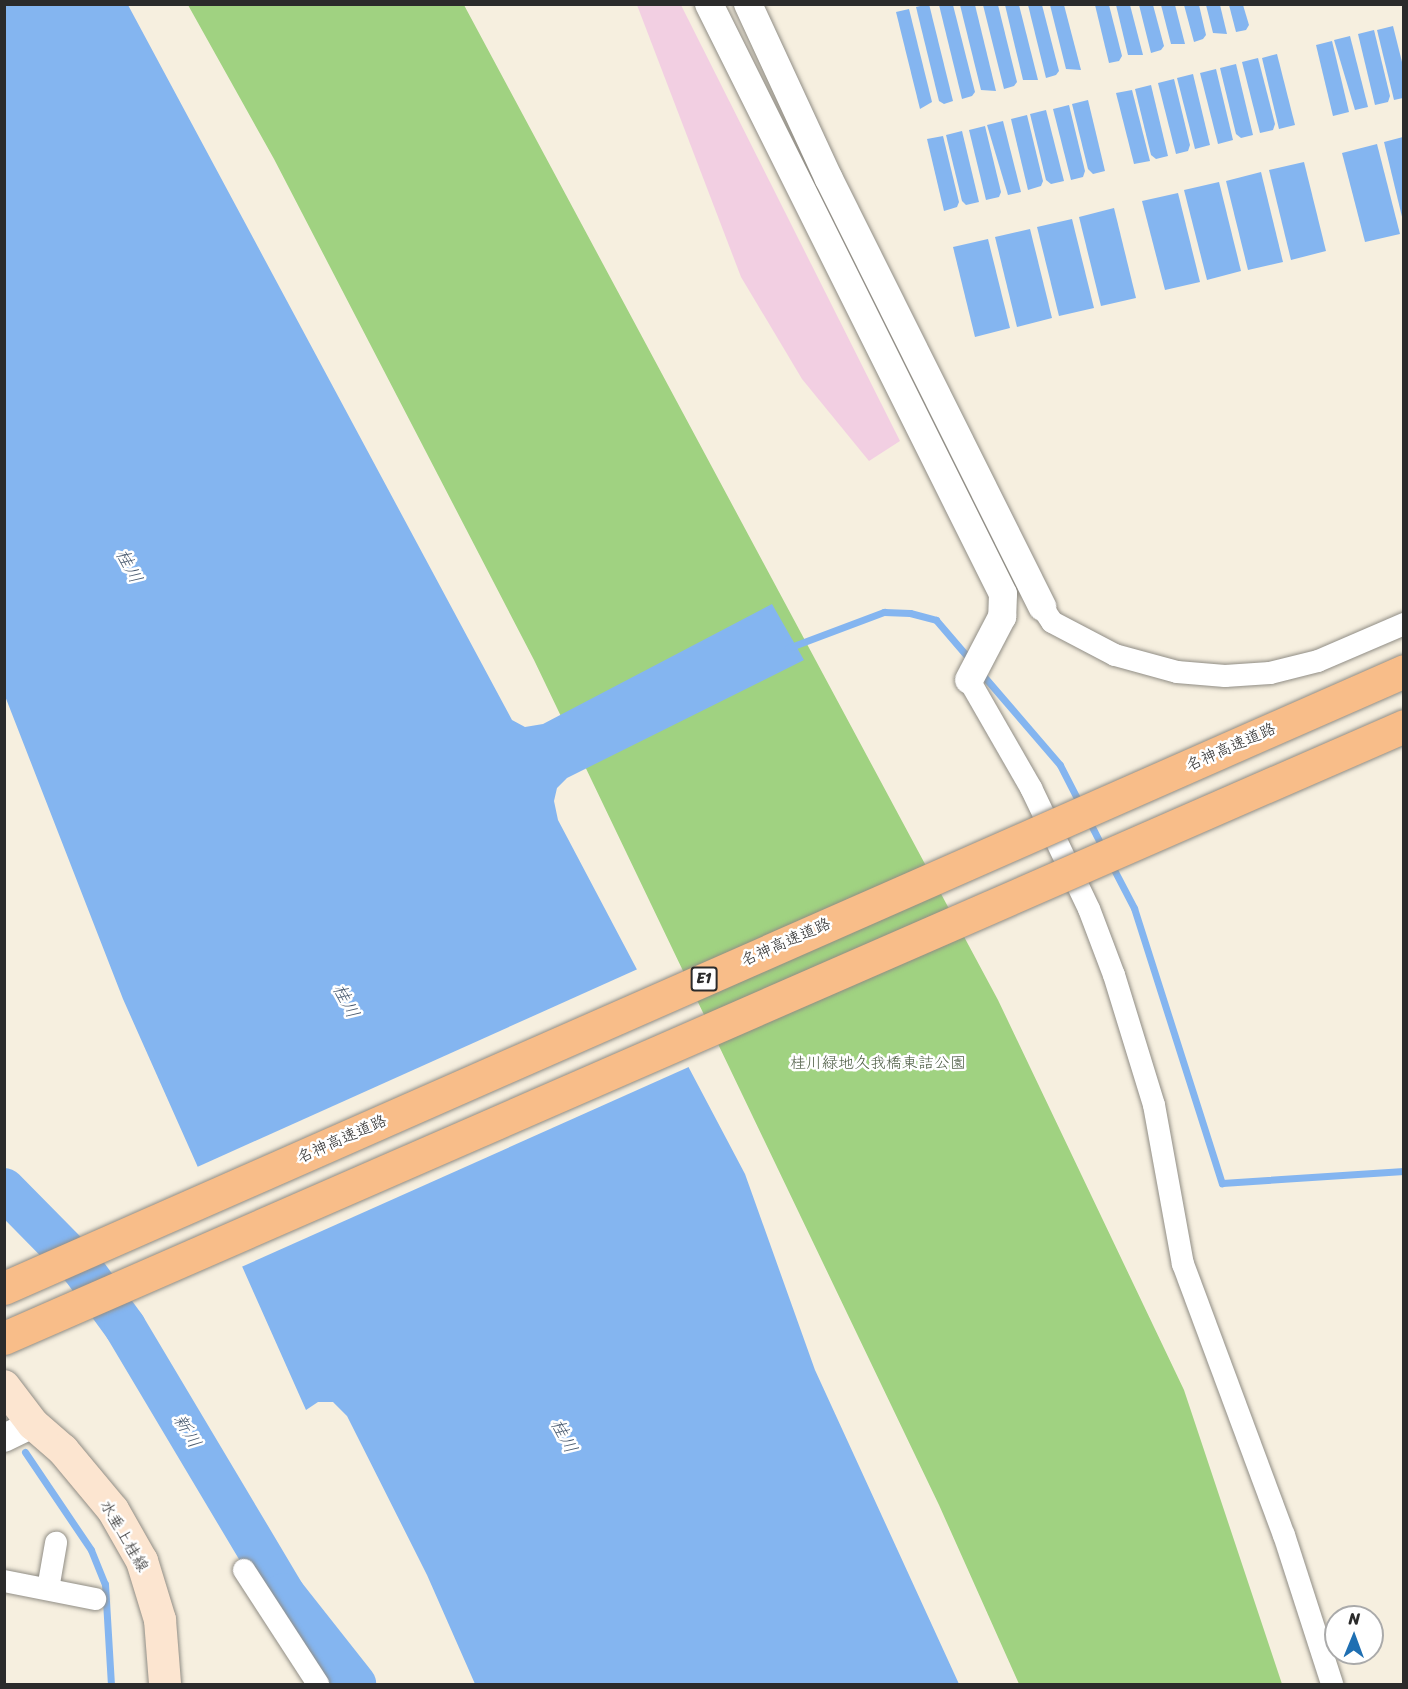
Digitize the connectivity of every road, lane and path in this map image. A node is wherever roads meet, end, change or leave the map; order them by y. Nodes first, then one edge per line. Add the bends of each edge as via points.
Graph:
1 (709, 4) edge
2 (748, 4) edge
3 (1042, 607) joint
4 (1404, 624) edge
5 (1404, 671) edge
6 (969, 681) joint
7 (1404, 726) edge
8 (4, 1288) edge
9 (4, 1338) edge
10 (4, 1386) edge
11 (33, 1424) junction
12 (4, 1438) edge
13 (56, 1543) dead end
14 (244, 1570) dead end
15 (4, 1581) edge
16 (48, 1589) junction
17 (95, 1599) dead end
18 (165, 1684) edge
19 (318, 1684) edge
20 (1332, 1684) edge

1 - 6 street via 1003,594 1002,617
2 - 3 street via 829,179
3 - 4 street via 1052,622 1115,655 1177,672 1225,676 1270,673 1317,661
5 - 8 highway, 名神高速道路 / E1, bridge
6 - 20 street via 1031,788 1089,909 1114,975 1154,1105 1183,1264 1284,1535
7 - 9 highway, bridge
10 - 11 main road, 水垂上桂線
11 - 12 street
11 - 18 main road, 水垂上桂線 via 63,1450 113,1510 142,1561 160,1620
13 - 16 street
14 - 19 street
15 - 16 street
16 - 17 street

